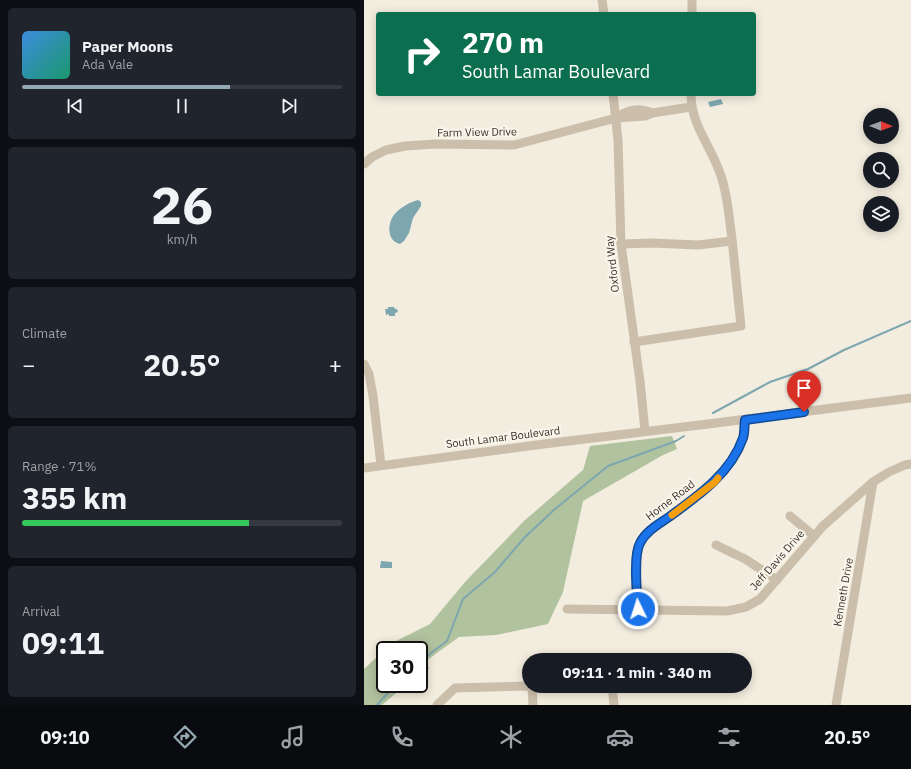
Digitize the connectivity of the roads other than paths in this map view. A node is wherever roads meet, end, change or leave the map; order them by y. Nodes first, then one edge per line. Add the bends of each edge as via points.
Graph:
1 (602, 0) edge
2 (692, 0) edge
3 (604, 12) edge
4 (692, 12) edge
5 (613, 96) edge
6 (691, 96) edge
7 (691, 107) junction
8 (616, 118) junction
9 (364, 164) edge
10 (732, 241) junction
11 (621, 244) junction
12 (634, 342) junction
13 (364, 364) edge
14 (911, 398) edge
15 (745, 420) junction
16 (645, 431) junction
17 (911, 464) edge
18 (381, 465) junction
19 (364, 468) edge
20 (873, 482) junction
21 (790, 516) dead end
22 (814, 536) junction
23 (716, 546) dead end
24 (777, 580) junction
25 (567, 609) dead end
26 (638, 609) junction
27 (522, 686) edge
28 (531, 693) edge
29 (613, 693) edge
30 (437, 705) edge
31 (534, 705) edge
32 (614, 705) edge
33 (836, 705) edge

1 - 3 street
2 - 4 street
5 - 8 street, Oxford Way
6 - 7 street
7 - 8 street, Farm View Drive via 645,116
7 - 10 street via 698,128 721,175
8 - 9 street, Farm View Drive via 514,145 405,146 386,150
8 - 11 street, Oxford Way
10 - 11 street via 698,245 652,242
10 - 12 street via 741,326
11 - 12 street, Oxford Way
12 - 16 street, Oxford Way
13 - 18 street via 369,374 373,396
14 - 15 street
15 - 16 street, South Lamar Boulevard
15 - 26 street, Horne Road via 743,437 732,460 715,482 648,532 640,543 637,556
16 - 18 street, South Lamar Boulevard
17 - 20 street, Jeff Davis Drive via 889,472
18 - 19 street, South Lamar Boulevard
20 - 22 street, Jeff Davis Drive
20 - 33 street, Kenneth Drive
21 - 22 street
22 - 24 street, Jeff Davis Drive
23 - 24 street via 745,559
24 - 26 street, Jeff Davis Drive via 760,599 746,607 727,612
25 - 26 street, Jeff Davis Drive
27 - 30 street via 455,688
28 - 31 street
29 - 32 street

